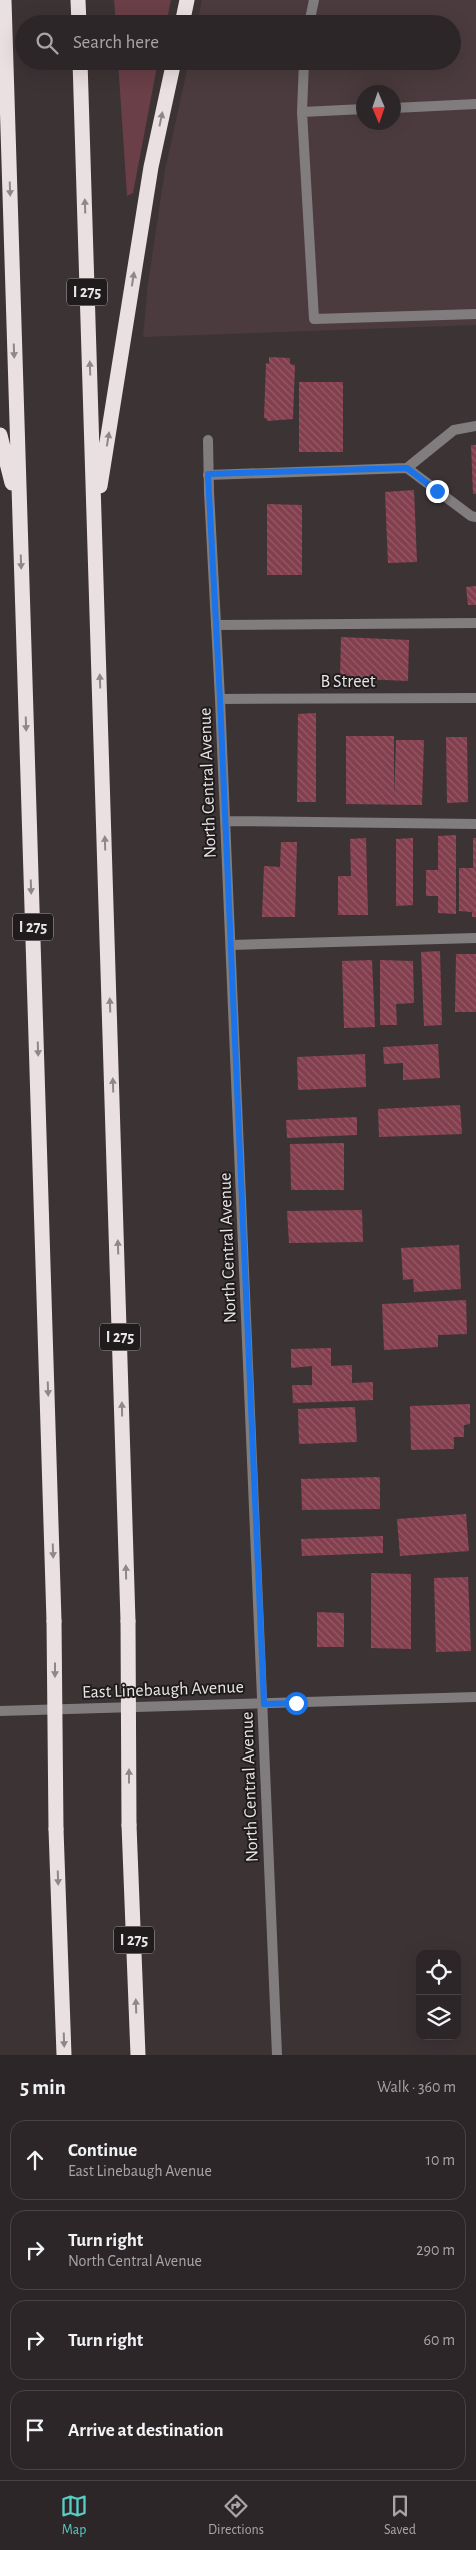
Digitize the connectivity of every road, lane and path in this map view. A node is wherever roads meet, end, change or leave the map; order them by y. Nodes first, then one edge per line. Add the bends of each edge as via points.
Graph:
1 (4, 0) edge
2 (78, 0) edge
3 (187, 0) edge
4 (314, 0) edge
5 (79, 15) edge
6 (184, 15) edge
7 (311, 15) edge
8 (80, 70) edge
9 (172, 70) edge
10 (304, 70) edge
11 (476, 104) edge
12 (401, 108) edge
13 (356, 109) edge
14 (302, 112) junction
15 (476, 314) edge
16 (476, 426) edge
17 (0, 435) edge
18 (208, 440) dead end
19 (407, 468) junction
20 (208, 474) junction
21 (19, 513) junction
22 (476, 517) edge
23 (94, 522) junction
24 (476, 623) edge
25 (216, 625) junction
26 (476, 698) edge
27 (220, 699) junction
28 (226, 822) junction
29 (476, 824) edge
30 (476, 938) edge
31 (231, 945) junction
32 (476, 1697) edge
33 (264, 1704) junction
34 (0, 1712) edge
35 (64, 2055) edge
36 (138, 2055) edge
37 (277, 2055) edge

1 -> 21 highway, I 275
2 - 5 highway
3 - 6 highway
4 - 7 street
23 -> 8 highway, I 275
23 -> 9 highway via 151,167
10 - 14 street
11 - 12 street
13 - 14 street
14 - 15 street via 314,319
16 - 19 street via 454,430
17 - 21 highway
18 - 20 street, North Central Avenue
19 - 20 street
19 - 22 street
20 - 25 street, North Central Avenue
21 -> 35 highway, I 275, bridge via 54,1621 56,1829
36 -> 23 highway, I 275, bridge
24 - 25 street
25 - 27 street, North Central Avenue
26 - 27 street, B Street
27 - 28 street, North Central Avenue
28 - 29 street
28 - 31 street, North Central Avenue
30 - 31 street
31 - 33 street, North Central Avenue
32 - 33 street, East Linebaugh Avenue
33 - 34 street, East Linebaugh Avenue
33 - 37 street, North Central Avenue

